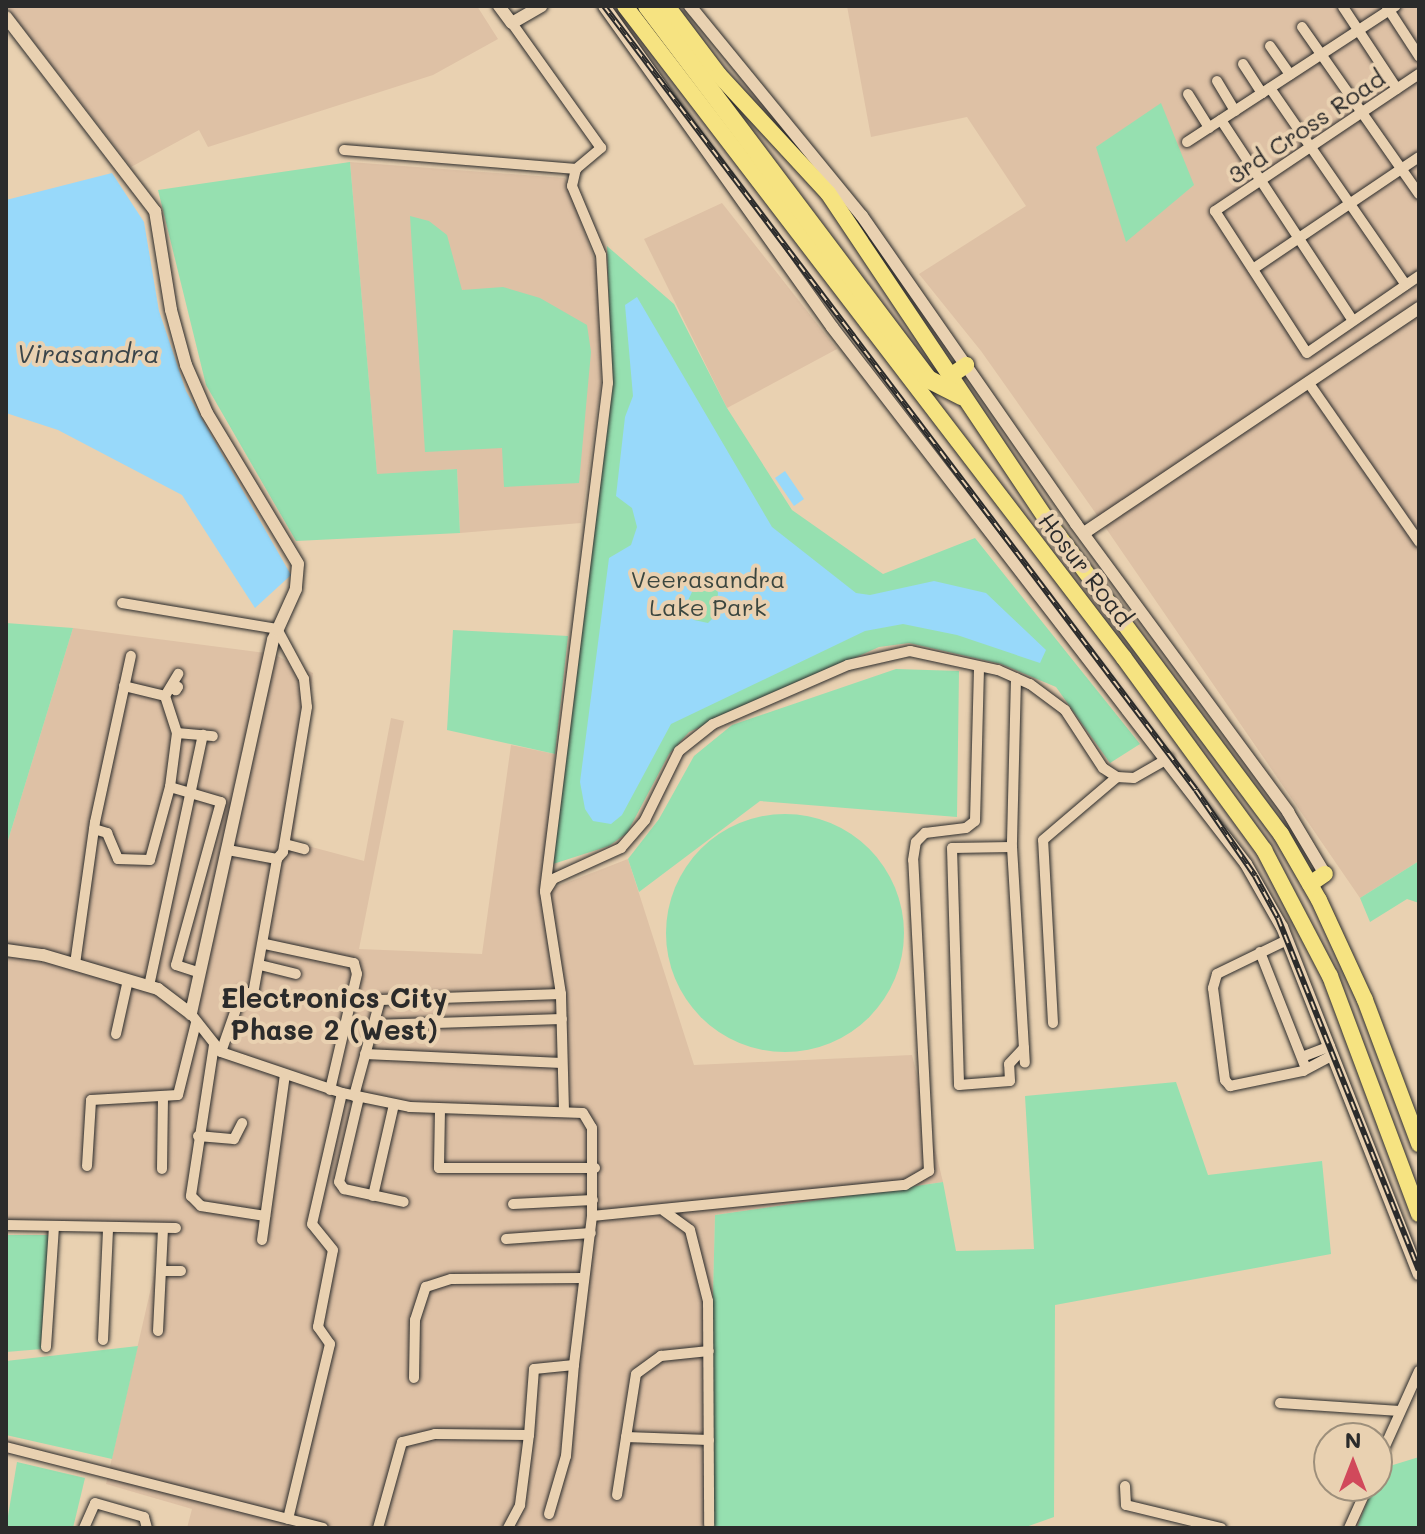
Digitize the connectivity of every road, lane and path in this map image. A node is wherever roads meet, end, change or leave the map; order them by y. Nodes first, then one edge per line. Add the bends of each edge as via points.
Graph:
1 (499, 6) edge
2 (541, 6) edge
3 (604, 6) edge
4 (625, 6) edge
5 (647, 6) edge
6 (667, 6) edge
7 (690, 6) edge
8 (1343, 7) edge
9 (1391, 7) edge
10 (6, 17) edge
11 (512, 23) junction
12 (1302, 27) dead end
13 (1358, 31) junction
14 (1270, 46) dead end
15 (1321, 55) junction
16 (1419, 56) edge
17 (1243, 64) dead end
18 (1290, 75) junction
19 (1419, 75) edge
20 (1217, 81) dead end
21 (1397, 89) junction
22 (1266, 91) junction
23 (1188, 94) dead end
24 (1235, 111) junction
25 (1362, 113) junction
26 (1221, 120) junction
27 (1209, 128) junction
28 (1187, 142) dead end
29 (1311, 147) junction
30 (344, 150) dead end
31 (1419, 157) edge
32 (576, 169) junction
33 (1401, 169) junction
34 (1261, 180) junction
35 (1419, 194) edge
36 (1350, 203) junction
37 (1299, 238) junction
38 (1253, 269) junction
39 (1419, 276) edge
40 (1406, 285) junction
41 (1419, 308) edge
42 (1353, 321) junction
43 (966, 365) junction
44 (949, 377) junction
45 (1308, 382) junction
46 (962, 396) junction
47 (1084, 533) junction
48 (1419, 542) edge
49 (1066, 547) junction
50 (1048, 559) junction
51 (122, 603) dead end
52 (277, 629) junction
53 (131, 656) dead end
54 (979, 667) junction
55 (178, 674) dead end
56 (1016, 678) junction
57 (124, 686) junction
58 (165, 696) junction
59 (177, 733) junction
60 (1169, 758) junction
61 (1117, 777) junction
62 (170, 787) junction
63 (193, 793) junction
64 (94, 829) junction
65 (285, 844) junction
66 (1012, 847) junction
67 (304, 849) dead end
68 (228, 850) junction
69 (277, 859) junction
70 (1325, 874) joint
71 (1310, 884) junction
72 (545, 892) junction
73 (1287, 940) junction
74 (265, 944) junction
75 (6, 950) edge
76 (1260, 952) junction
77 (75, 964) junction
78 (260, 965) junction
79 (200, 973) junction
80 (296, 974) dead end
81 (128, 980) junction
82 (149, 986) junction
83 (561, 994) junction
84 (193, 1019) junction
85 (562, 1019) junction
86 (1053, 1023) dead end
87 (372, 1025) junction
88 (116, 1034) dead end
89 (1024, 1048) junction
90 (218, 1049) junction
91 (1331, 1051) junction
92 (365, 1054) junction
93 (1303, 1062) junction
94 (562, 1063) junction
95 (1025, 1063) dead end
96 (285, 1075) junction
97 (330, 1090) junction
98 (342, 1093) junction
99 (356, 1096) junction
100 (163, 1100) junction
101 (394, 1104) junction
102 (440, 1109) junction
103 (564, 1111) junction
104 (242, 1123) dead end
105 (198, 1136) junction
106 (1419, 1144) edge
107 (87, 1166) dead end
108 (595, 1168) junction
109 (162, 1169) dead end
110 (373, 1196) junction
111 (593, 1200) junction
112 (404, 1202) dead end
113 (513, 1204) dead end
114 (664, 1211) junction
115 (1419, 1214) edge
116 (265, 1216) junction
117 (592, 1216) junction
118 (6, 1225) edge
119 (54, 1226) junction
120 (108, 1228) junction
121 (163, 1228) junction
122 (176, 1228) dead end
123 (591, 1233) junction
124 (506, 1239) dead end
125 (262, 1240) dead end
126 (161, 1271) junction
127 (181, 1271) dead end
128 (1419, 1274) edge
129 (583, 1278) junction
130 (158, 1331) dead end
131 (103, 1340) dead end
132 (46, 1347) dead end
133 (709, 1351) junction
134 (574, 1365) junction
135 (1419, 1371) edge
136 (414, 1378) dead end
137 (1280, 1403) dead end
138 (1400, 1411) junction
139 (1393, 1427) edge
140 (529, 1435) junction
141 (626, 1437) junction
142 (709, 1440) junction
143 (6, 1447) edge
144 (1125, 1486) dead end
145 (617, 1495) dead end
146 (1361, 1502) edge
147 (549, 1514) dead end
148 (288, 1519) junction
149 (709, 1525) dead end
150 (84, 1528) edge
151 (147, 1528) edge
152 (323, 1528) edge
153 (378, 1528) edge
154 (508, 1528) edge
155 (1221, 1528) edge
156 (1349, 1528) edge

1 - 11 street
2 - 11 street
3 - 60 street via 832,327
4 - 50 highway, Hosur Road
5 - 46 highway via 928,379
6 - 44 highway, Hosur Road via 719,75 828,193
7 - 43 street via 847,195
8 - 13 street
9 - 13 street
9 - 16 street
10 - 52 street via 155,211 186,365 207,413 298,564 296,589
11 - 32 street via 601,148
12 - 15 street
13 - 15 street
13 - 21 street
14 - 18 street
15 - 18 street
15 - 25 street
17 - 22 street
18 - 22 street
19 - 21 street, 3rd Cross Road
20 - 24 street
21 - 25 street, 3rd Cross Road
22 - 24 street
22 - 29 street
23 - 27 street
24 - 26 street
25 - 29 street, 3rd Cross Road
25 - 33 street
26 - 27 street
26 - 34 street
27 - 28 street
29 - 34 street, 3rd Cross Road
29 - 36 street
30 - 32 street
31 - 33 street
32 - 72 street via 572,186 601,255 608,383
33 - 35 street
33 - 36 street
34 - 37 street
34 - 38 street, 3rd Cross Road via 1215,211
36 - 37 street
36 - 40 street
37 - 38 street
37 - 42 street
38 - 42 street via 1307,353
39 - 40 street
40 - 42 street
41 - 45 street
43 - 44 highway
43 - 47 street
44 - 46 highway, Hosur Road
45 - 47 street
45 - 48 street
46 - 49 highway, Hosur Road
47 - 70 street via 1288,812
49 - 50 highway
49 - 71 highway, Hosur Road via 1225,756
50 - 115 highway, Hosur Road via 1279,873 1330,976
51 - 52 street
52 - 65 street via 307,692
52 - 68 street
53 - 57 street
54 - 56 street
54 - 72 street via 910,651 890,653 848,665 713,724 679,751 645,820 621,848 553,879
54 - 114 street via 975,821 966,828 925,833 916,842 913,860 929,1171 905,1185
55 - 58 street
56 - 61 street via 1065,710 1103,768
56 - 66 street
57 - 58 street
57 - 64 street
58 - 59 street
59 - 62 street
59 - 63 street via 208,735
60 - 61 street via 1134,778
60 - 73 street via 1246,864
61 - 86 street via 1043,840
62 - 63 street
62 - 64 street via 150,860 118,859 107,833
63 - 79 street via 221,802 176,965
63 - 82 street
64 - 77 street
65 - 67 street
65 - 69 street
66 - 89 street
66 - 89 street via 952,848 959,1085 1010,1081 1009,1064
68 - 69 street
68 - 79 street
69 - 74 street
70 - 71 highway
71 - 106 highway, Hosur Road via 1365,1000
72 - 83 street
73 - 76 street
73 - 91 street
74 - 78 street
74 - 97 street via 354,963 357,974
75 - 77 street
76 - 93 street
76 - 93 street via 1221,968 1214,981 1225,1080 1230,1086 1303,1071
77 - 81 street
78 - 80 street
78 - 90 street via 253,994 242,992
79 - 84 street
81 - 82 street
81 - 88 street
82 - 84 street
83 - 85 street
83 - 87 street via 389,997 376,1003
84 - 90 street
84 - 100 street via 183,1090
85 - 87 street
85 - 94 street
87 - 92 street
89 - 95 street
90 - 96 street
90 - 105 street
91 - 93 street
91 - 128 street
92 - 94 street
92 - 99 street
94 - 103 street
96 - 97 street
96 - 116 street
97 - 98 street
98 - 99 street
98 - 148 street via 312,1224 333,1250 318,1327 330,1344
99 - 101 street
99 - 110 street via 339,1182 344,1189
100 - 107 street via 91,1100
100 - 109 street
101 - 102 street
101 - 110 street
102 - 103 street
102 - 108 street via 439,1168
103 - 108 street via 583,1113 592,1128
104 - 105 street via 234,1139
105 - 116 street via 190,1185 195,1203
108 - 111 street
110 - 112 street
111 - 113 street
111 - 117 street
114 - 117 street
114 - 133 street via 690,1230 708,1301
116 - 125 street
117 - 123 street
118 - 119 street
119 - 120 street
119 - 132 street
120 - 121 street
120 - 131 street
121 - 122 street
121 - 126 street
123 - 124 street
123 - 129 street
126 - 127 street
126 - 130 street
129 - 134 street
129 - 136 street via 451,1279 426,1287 415,1320
133 - 141 street via 673,1354 645,1365 631,1387
133 - 142 street
134 - 140 street via 534,1369
134 - 147 street via 566,1456
135 - 138 street
137 - 138 street
138 - 139 street
140 - 153 street via 435,1434 402,1442
140 - 154 street via 520,1505
141 - 142 street
141 - 145 street
142 - 149 street
143 - 148 street
144 - 155 street via 1126,1505
146 - 156 street
148 - 152 street
150 - 151 street via 95,1503 144,1517

